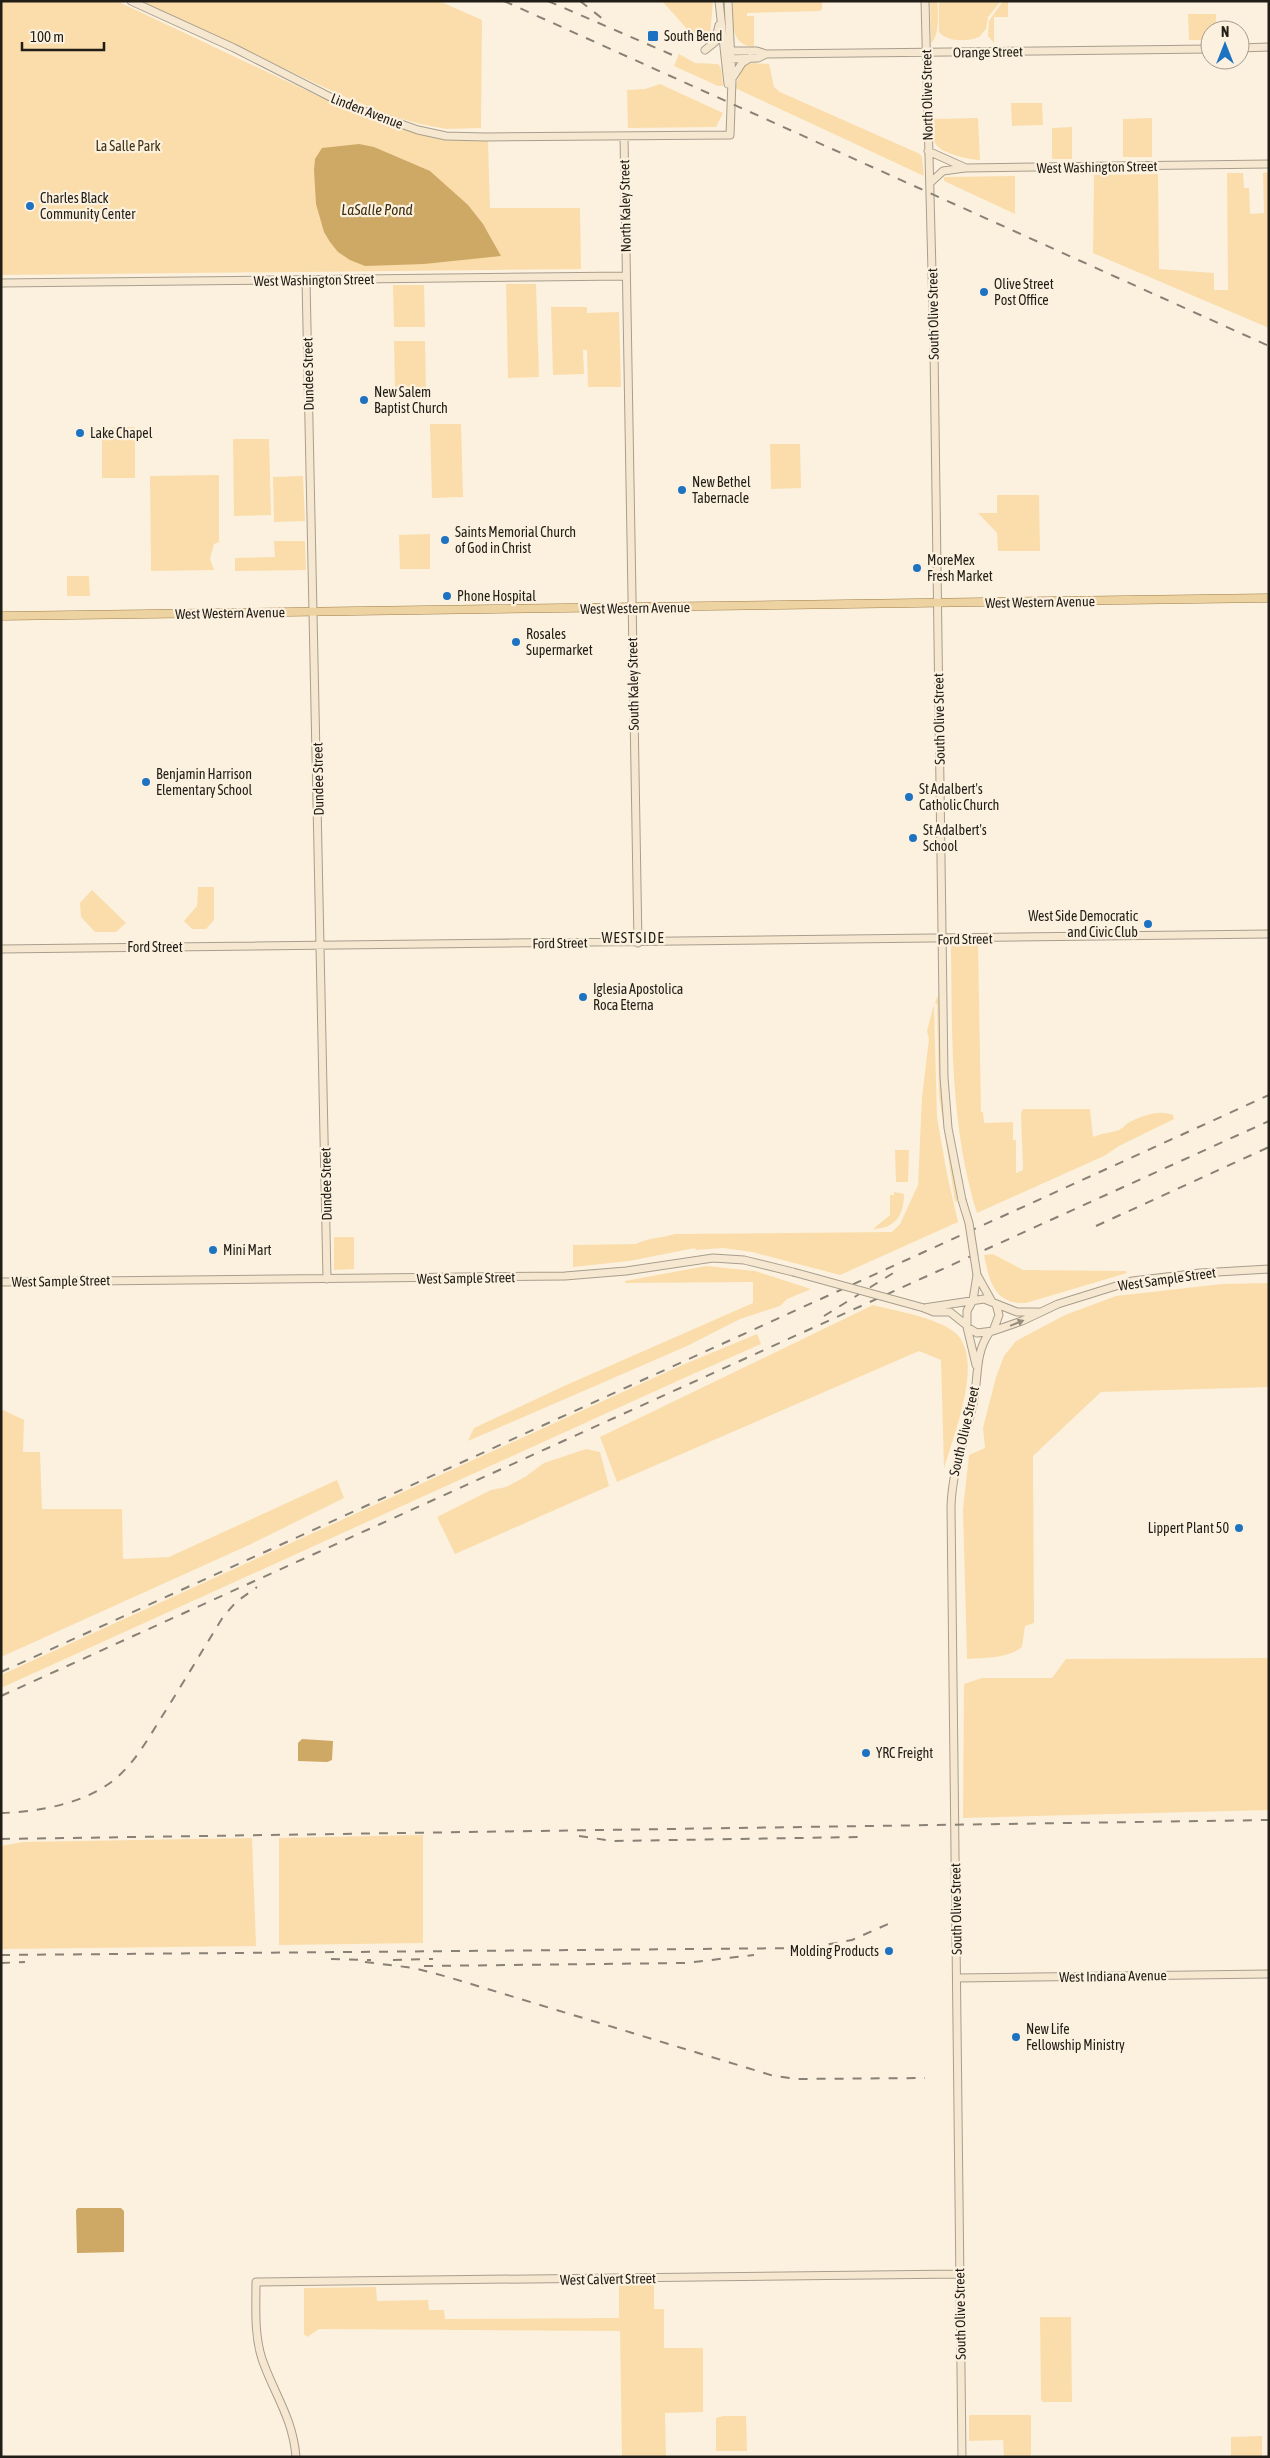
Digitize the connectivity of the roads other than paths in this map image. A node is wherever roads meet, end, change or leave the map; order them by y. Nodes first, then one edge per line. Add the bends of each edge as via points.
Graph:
1 (131, 1) edge
2 (719, 1) edge
3 (728, 1) edge
4 (925, 1) edge
5 (720, 15) junction
6 (1269, 47) edge
7 (1250, 48) edge
8 (1200, 49) edge
9 (705, 50) dead end
10 (926, 53) junction
11 (766, 54) junction
12 (728, 55) junction
13 (751, 58) junction
14 (732, 80) junction
15 (730, 92) junction
16 (624, 136) junction
17 (928, 151) junction
18 (1269, 164) edge
19 (966, 168) junction
20 (931, 186) junction
21 (626, 276) junction
22 (306, 280) junction
23 (1, 283) edge
24 (1269, 598) edge
25 (937, 604) junction
26 (632, 608) junction
27 (315, 612) junction
28 (1, 616) edge
29 (1269, 934) edge
30 (943, 939) junction
31 (638, 943) junction
32 (321, 946) junction
33 (1, 949) edge
34 (1269, 1269) edge
35 (978, 1275) junction
36 (327, 1279) junction
37 (1, 1282) edge
38 (972, 1300) junction
39 (993, 1302) junction
40 (924, 1308) junction
41 (1039, 1312) junction
42 (966, 1325) junction
43 (991, 1332) junction
44 (976, 1365) junction
45 (1269, 1974) edge
46 (957, 1978) junction
47 (960, 2274) junction
48 (296, 2457) edge
49 (962, 2457) edge

1 - 16 street, Linden Avenue via 243,52 344,104 418,130 464,137
2 - 5 street
3 - 12 street
4 - 10 street, North Olive Street
5 - 9 street via 718,36
5 - 12 street
6 - 7 street
8 - 10 street, Orange Street
10 - 11 street, Orange Street
10 - 17 street, North Olive Street
11 - 12 street, Orange Street via 757,51
11 - 13 street, Orange Street
12 - 13 street, Orange Street
12 - 14 street
12 - 15 street
13 - 14 street via 739,66
14 - 15 street
15 - 16 street, Linden Avenue via 730,135
16 - 21 street, North Kaley Street
17 - 19 street, West Washington Street
17 - 20 street, North Olive Street
18 - 19 street, West Washington Street
19 - 20 street via 943,172
20 - 25 street, South Olive Street
21 - 22 street, West Washington Street
21 - 26 street, South Kaley Street
22 - 23 street, West Washington Street
22 - 27 street, Dundee Street
24 - 25 main road, West Western Avenue
25 - 26 main road, West Western Avenue
25 - 30 street, South Olive Street
26 - 27 main road, West Western Avenue
26 - 31 street, South Kaley Street
27 - 28 main road, West Western Avenue
27 - 32 street, Dundee Street
29 - 30 street, Ford Street
30 - 31 street, Ford Street
30 - 35 street, South Olive Street, bridge via 945,1100
31 - 32 street, Ford Street
32 - 33 street, Ford Street
32 - 36 street, Dundee Street
34 - 41 street, West Sample Street via 1132,1281
35 - 38 street, South Olive Street
35 - 39 street, South Olive Street
36 - 37 street, West Sample Street
36 - 40 street, West Sample Street, bridge via 574,1276 713,1258 756,1262
38 - 39 street
38 - 40 street, West Sample Street
38 - 42 street
39 - 41 street, West Sample Street via 1017,1312
39 - 43 street via 999,1315
40 - 42 street, West Sample Street via 950,1312
43 -> 41 street, West Sample Street
42 - 43 street via 977,1333
42 - 44 street, South Olive Street
43 - 44 street, South Olive Street via 981,1346
44 - 46 street, South Olive Street via 975,1391 954,1470 951,1507
45 - 46 street, West Indiana Avenue
46 - 47 street, South Olive Street
47 - 48 street, West Calvert Street via 256,2282 259,2346 290,2420
47 - 49 street, South Olive Street

